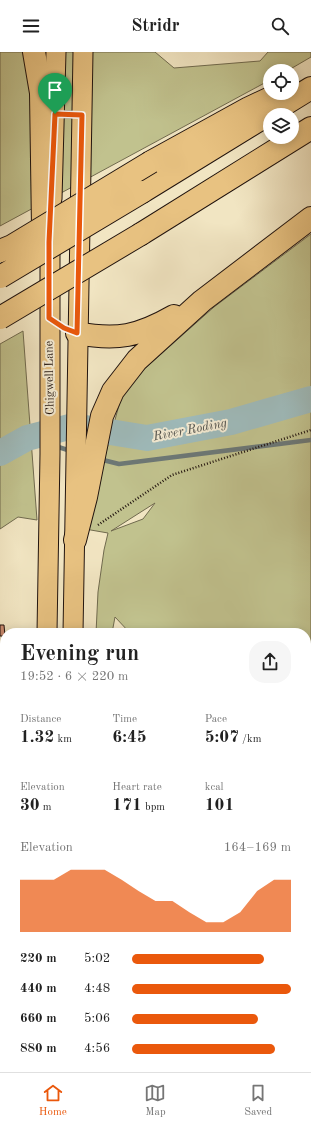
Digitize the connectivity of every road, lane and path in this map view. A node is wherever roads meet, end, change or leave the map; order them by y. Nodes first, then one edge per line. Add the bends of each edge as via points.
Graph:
1 (34, 52) edge
2 (56, 52) edge
3 (83, 52) edge
4 (311, 80) edge
5 (299, 85) edge
6 (311, 88) edge
7 (266, 100) edge
8 (55, 114) junction
9 (82, 115) junction
10 (311, 128) edge
11 (311, 218) edge
12 (49, 242) junction
13 (0, 252) edge
14 (0, 277) edge
15 (202, 301) junction
16 (0, 318) edge
17 (49, 318) junction
18 (77, 333) junction
19 (311, 430) edge
20 (84, 461) junction
21 (75, 540) junction
22 (47, 628) edge
23 (73, 628) edge

1 - 12 highway via 41,93 43,228
2 - 8 main road, Chigwell Lane
3 - 9 main road
4 - 5 highway
6 - 14 highway, bridge
7 - 13 highway, bridge via 151,162
8 - 9 lane
8 - 12 main road, Chigwell Lane
9 - 18 main road
10 - 16 highway, bridge
11 - 15 highway
12 - 17 main road, Chigwell Lane
15 - 18 highway via 138,333 126,336 91,336
15 - 20 highway via 137,360 114,391
17 - 18 main road
17 - 22 main road, Chigwell Lane
18 - 20 main road via 78,407
19 - 21 path via 172,475
20 - 21 highway via 86,497
21 - 23 main road

